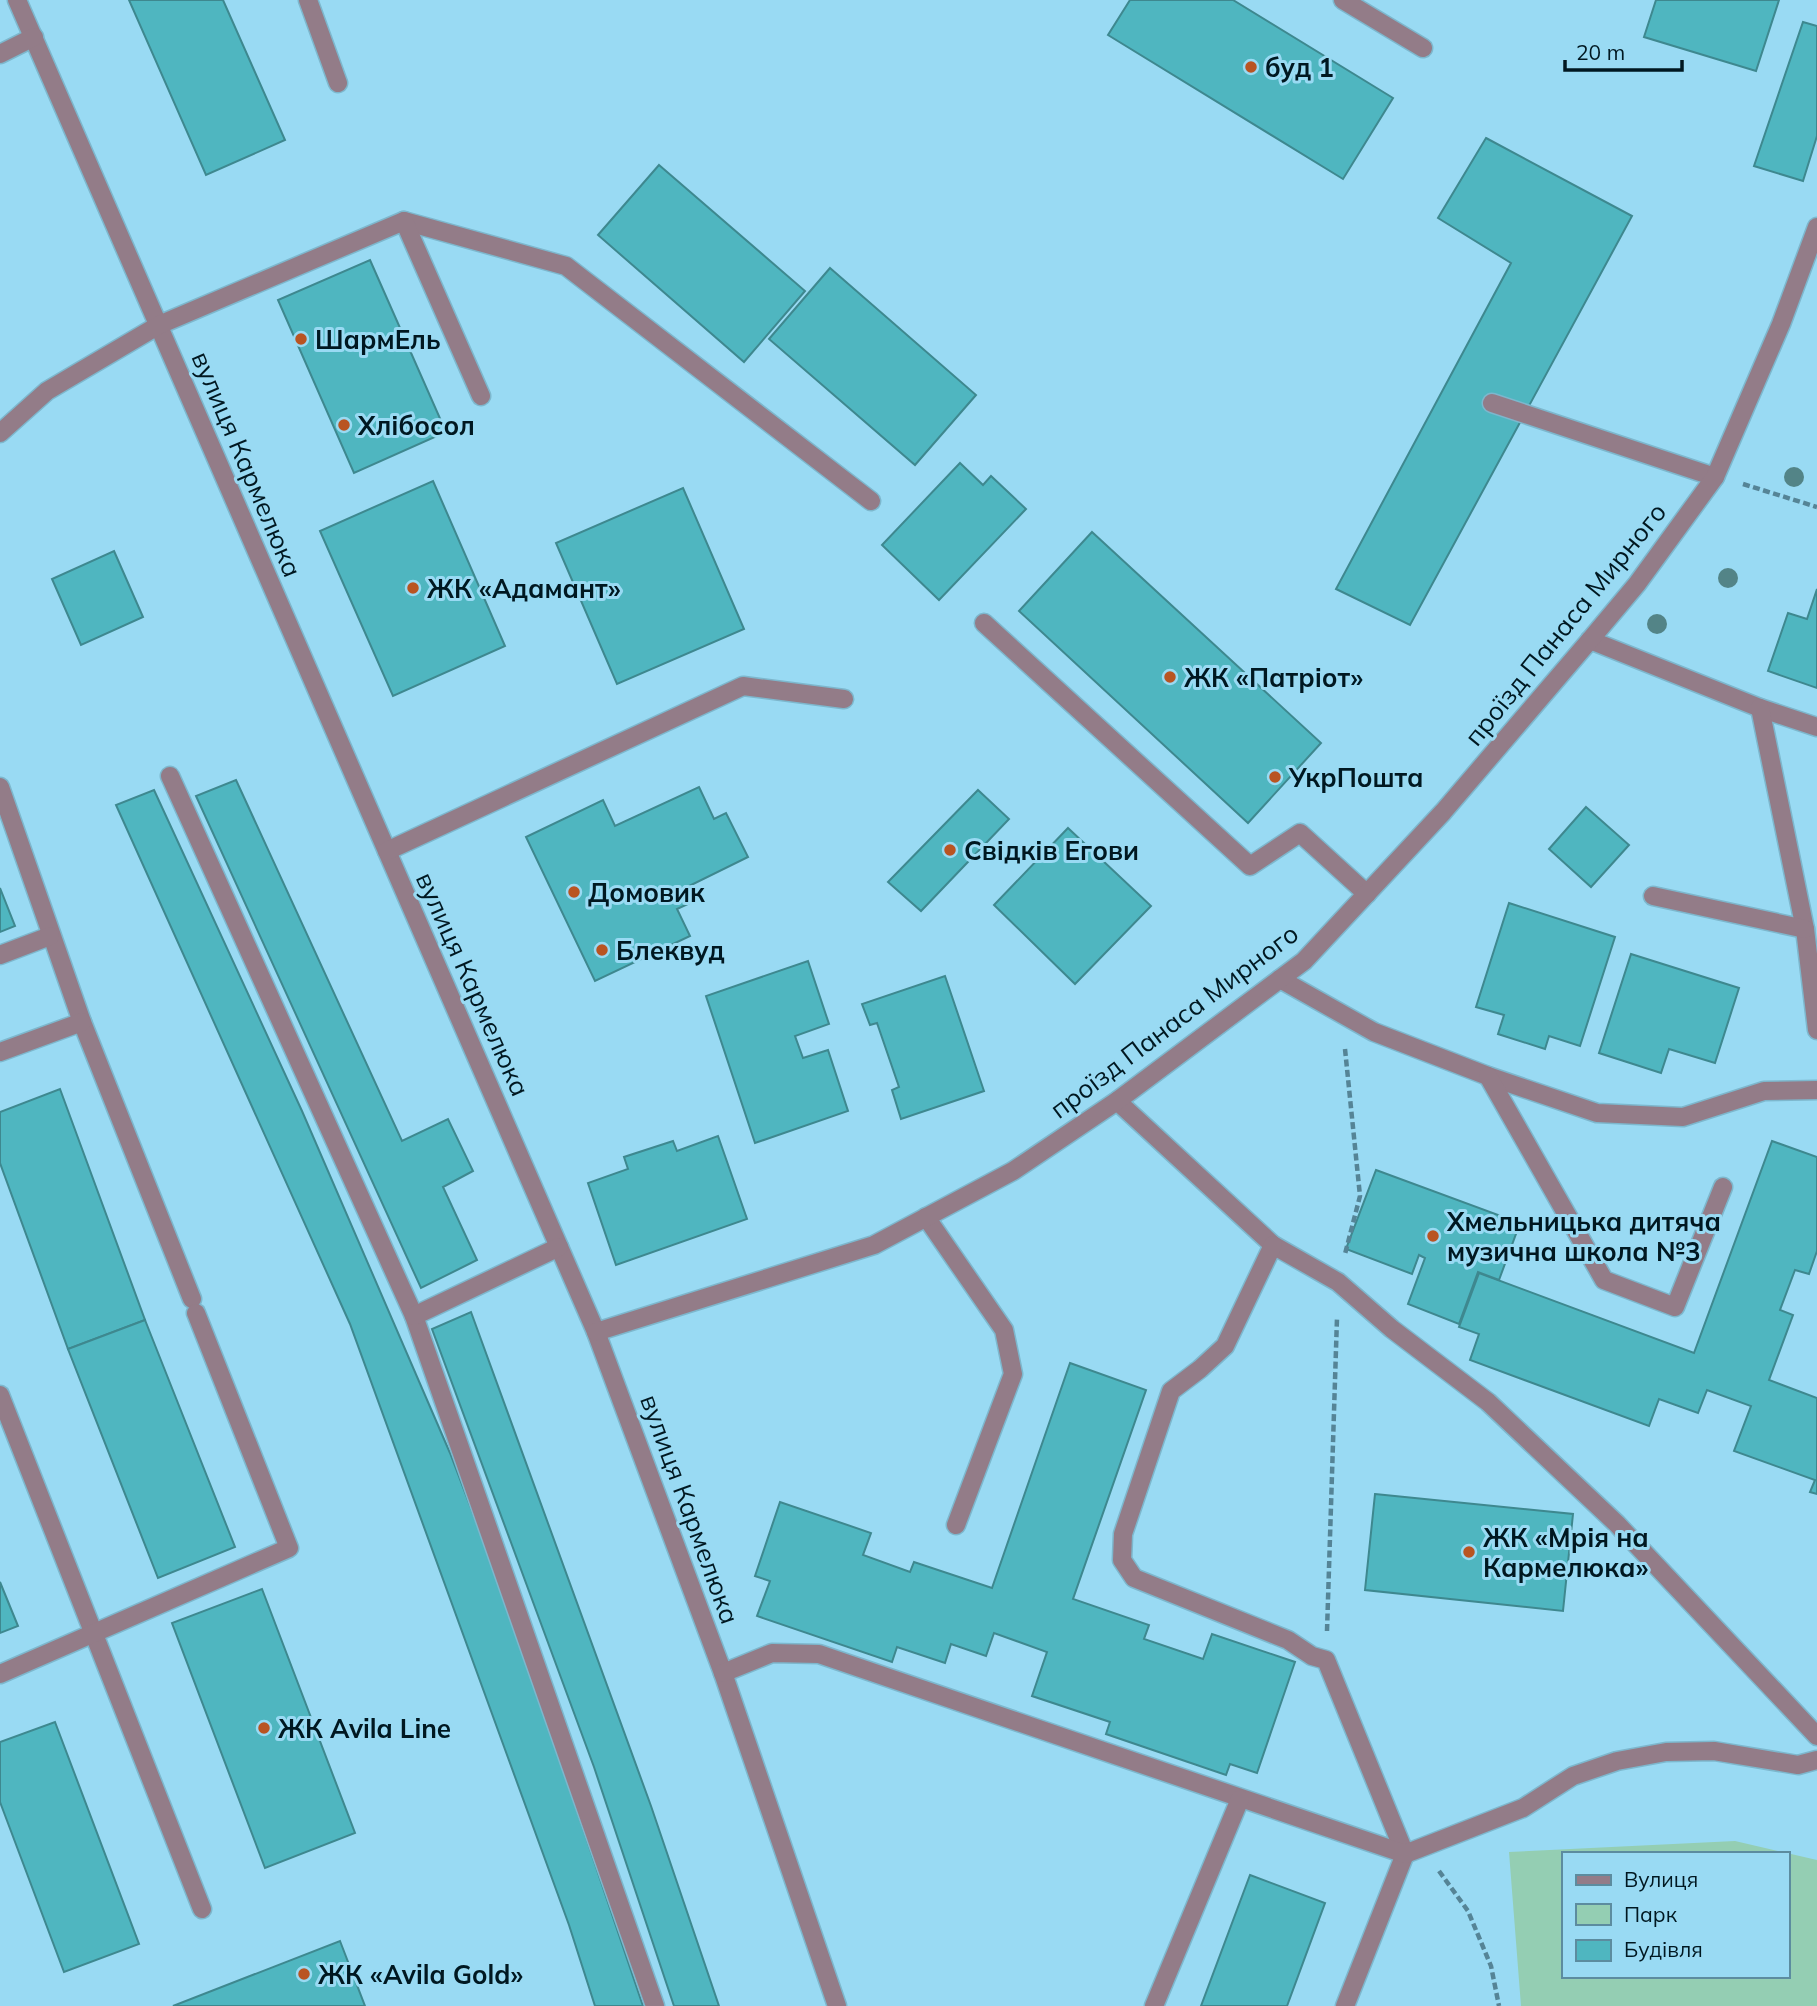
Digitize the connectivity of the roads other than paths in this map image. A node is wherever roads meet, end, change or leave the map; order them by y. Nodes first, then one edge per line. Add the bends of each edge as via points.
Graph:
1 (17, 0) edge
2 (308, 0) edge
3 (1343, 0) edge
4 (34, 37) junction
5 (1423, 48) dead end
6 (0, 54) edge
7 (338, 83) dead end
8 (404, 221) junction
9 (1817, 227) edge
10 (159, 326) junction
11 (481, 396) dead end
12 (1492, 403) dead end
13 (0, 433) edge
14 (1715, 477) junction
15 (871, 501) dead end
16 (984, 623) dead end
17 (1590, 640) junction
18 (844, 699) dead end
19 (1760, 708) junction
20 (1817, 727) edge
21 (170, 776) dead end
22 (0, 787) edge
23 (387, 851) junction
24 (1367, 894) junction
25 (1653, 896) dead end
26 (1805, 929) junction
27 (50, 936) junction
28 (0, 955) edge
29 (1280, 979) junction
30 (82, 1022) junction
31 (1817, 1030) edge
32 (0, 1052) edge
33 (1488, 1076) junction
34 (1817, 1090) edge
35 (1117, 1101) junction
36 (1723, 1187) dead end
37 (926, 1217) junction
38 (1273, 1245) junction
39 (559, 1247) junction
40 (414, 1316) junction
41 (596, 1332) junction
42 (0, 1395) edge
43 (956, 1525) dead end
44 (92, 1634) junction
45 (723, 1673) junction
46 (0, 1674) edge
47 (1817, 1736) edge
48 (1817, 1760) edge
49 (1240, 1799) junction
50 (1405, 1854) junction
51 (202, 1909) dead end
52 (655, 2006) edge
53 (837, 2006) edge
54 (1154, 2006) edge
55 (1345, 2006) edge

1 - 4 street, вулиця Кармелюка
2 - 7 street
3 - 5 street
4 - 6 street
4 - 10 street, вулиця Кармелюка
8 - 10 street
8 - 11 street
8 - 15 street via 566,266
9 - 14 street, проїзд Панаса Мирного via 1782,324
10 - 13 street via 47,391
10 - 23 street, вулиця Кармелюка
12 - 14 street
14 - 17 street, проїзд Панаса Мирного
16 - 24 street via 1250,866 1300,832
17 - 19 street
17 - 24 street, проїзд Панаса Мирного
18 - 23 street via 743,686
19 - 20 street
19 - 26 street
21 - 40 street
22 - 27 street
23 - 39 street, вулиця Кармелюка
24 - 29 street, проїзд Панаса Мирного via 1304,961
25 - 26 street
26 - 31 street
27 - 28 street
27 - 30 street
29 - 33 street via 1374,1032
29 - 35 street, проїзд Панаса Мирного
30 - 32 street
30 - 44 street via 289,1548
33 - 34 street via 1597,1113 1683,1117 1764,1091
33 - 36 street via 1604,1280 1675,1307
35 - 37 street, проїзд Панаса Мирного via 1013,1171
35 - 38 street
37 - 41 street, проїзд Панаса Мирного via 874,1245
37 - 43 street via 1004,1330 1013,1374
38 - 47 street via 1338,1282 1488,1402 1617,1524
38 - 50 street via 1225,1346 1171,1391 1123,1534 1122,1560 1135,1578 1326,1660
39 - 40 street
39 - 41 street, вулиця Кармелюка
40 - 52 street
41 - 45 street, вулиця Кармелюка
42 - 44 street
44 - 46 street
44 - 51 street
45 - 49 street via 772,1653 819,1654
45 - 53 street, вулиця Кармелюка
48 - 50 street via 1798,1765 1714,1751 1665,1752 1617,1761 1573,1776 1523,1808
49 - 50 street
49 - 54 street
50 - 55 street

